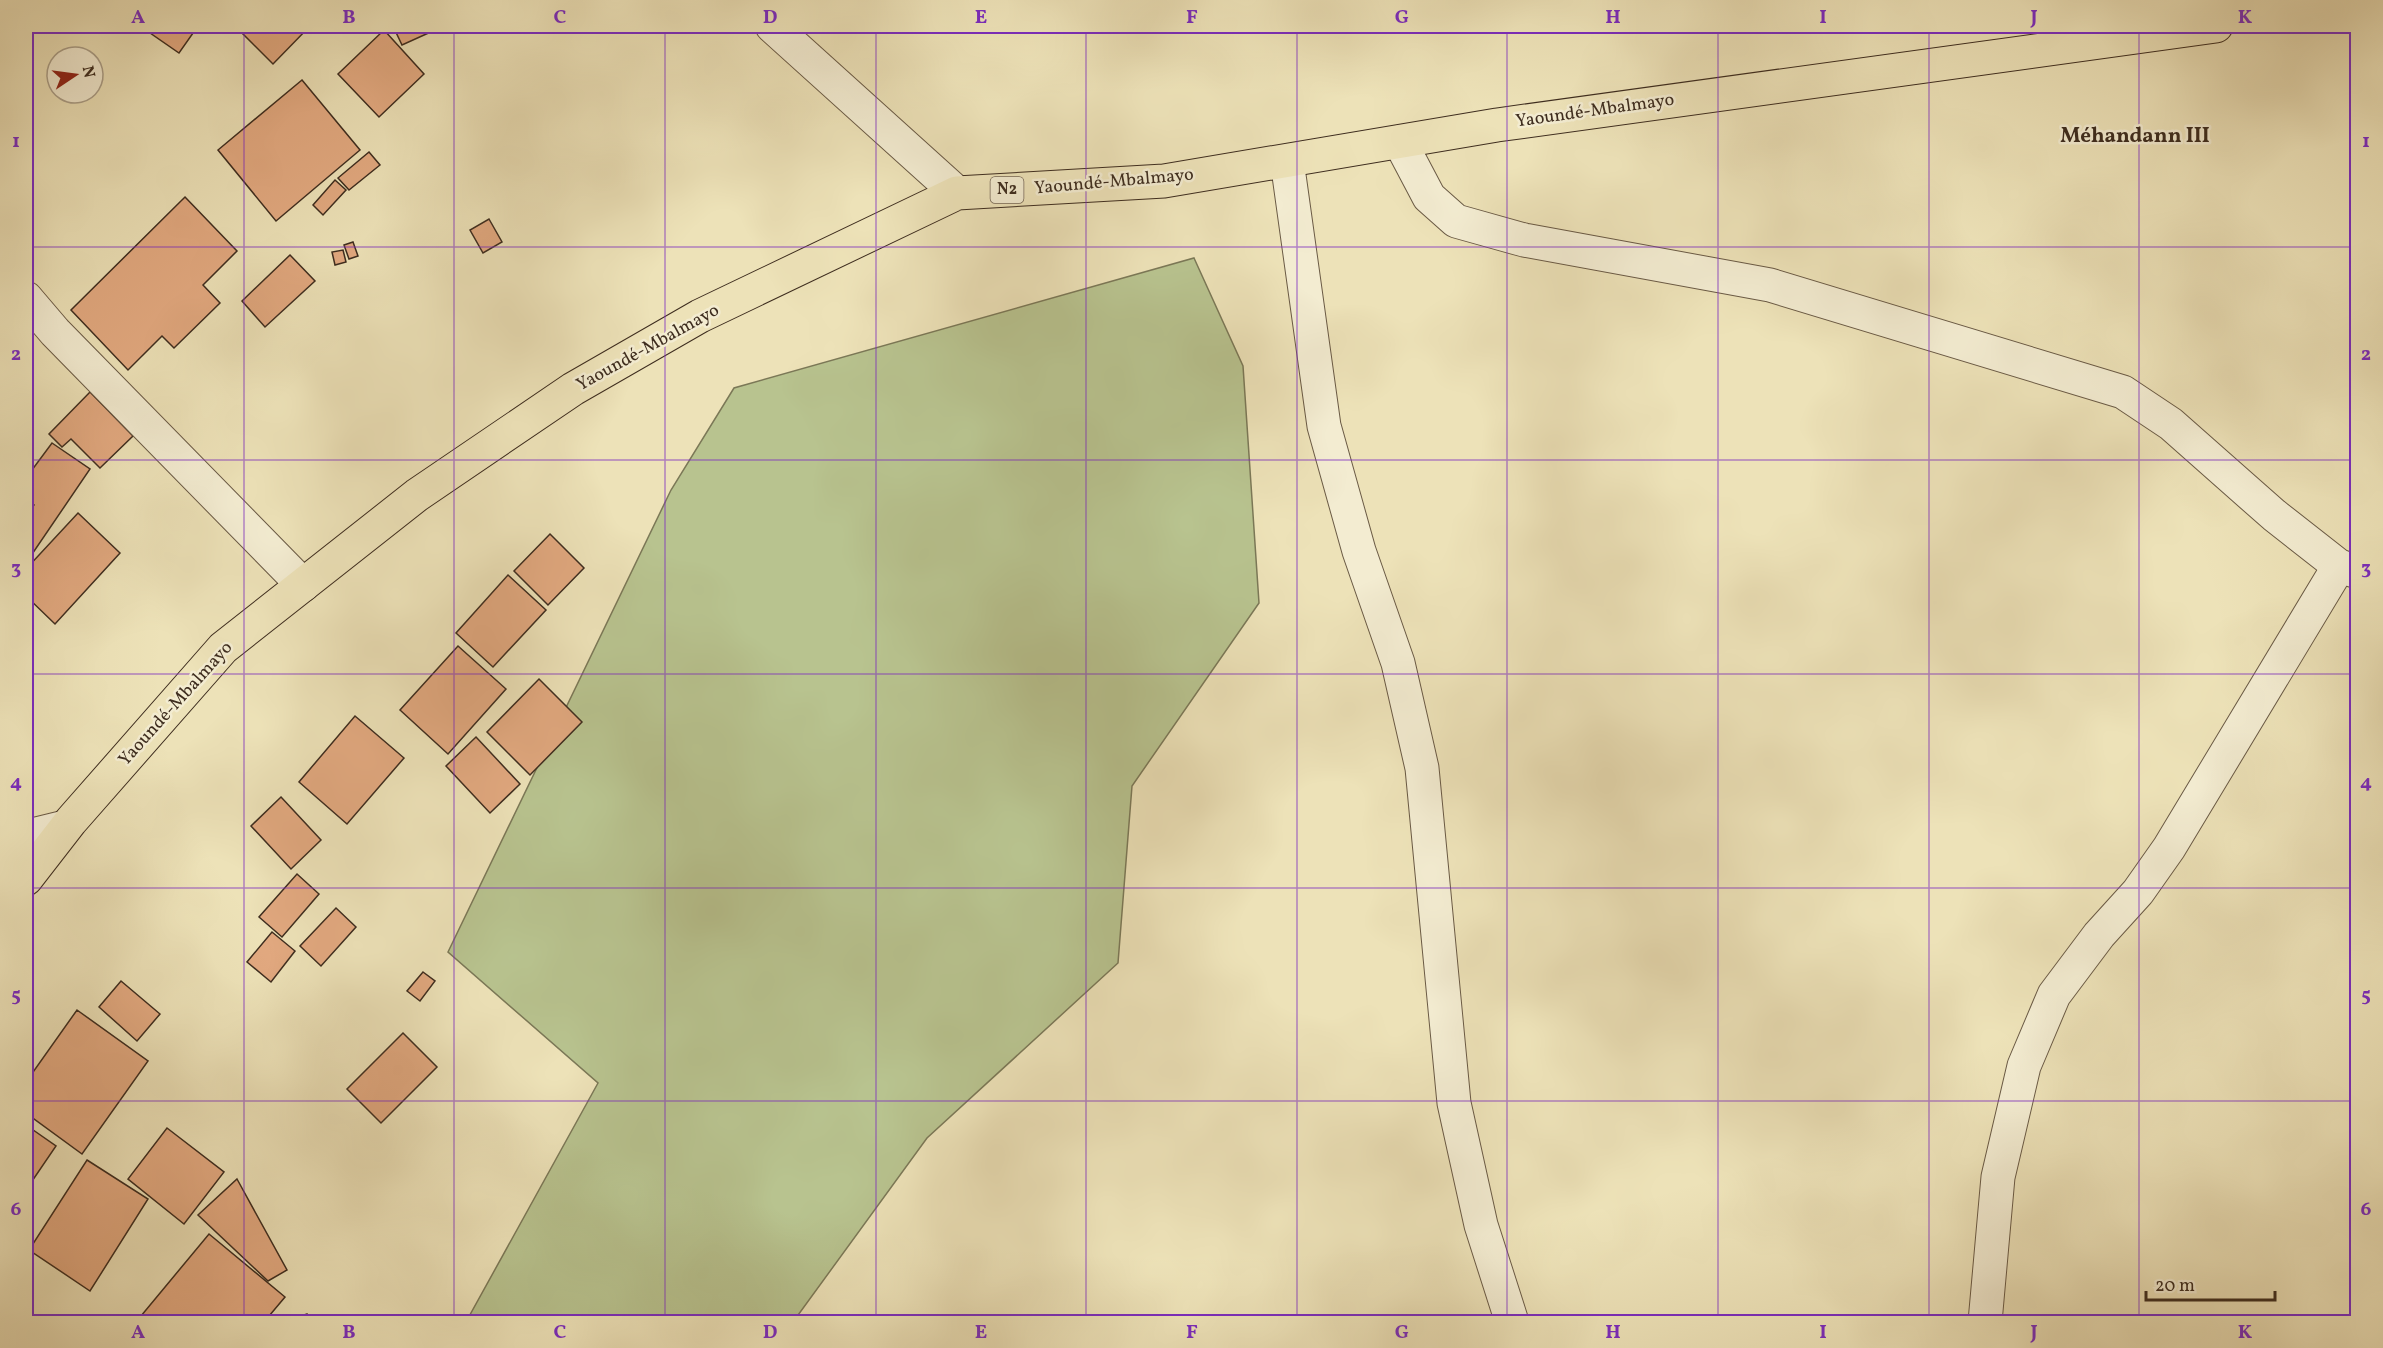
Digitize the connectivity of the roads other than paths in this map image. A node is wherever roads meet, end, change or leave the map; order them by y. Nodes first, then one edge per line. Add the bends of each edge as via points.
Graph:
1 (772, 26) edge
2 (2216, 26) edge
3 (1400, 142) junction
4 (1287, 161) junction
5 (957, 193) junction
6 (26, 298) edge
7 (2348, 569) edge
8 (303, 585) junction
9 (71, 821) junction
10 (26, 832) edge
11 (26, 879) edge
12 (1512, 1323) edge
13 (1985, 1323) edge

1 - 5 street
2 - 3 highway, Yaoundé-Mbalmayo / N2 via 1497,125
3 - 4 highway, Yaoundé-Mbalmayo / N2
3 - 7 street via 1429,197 1456,221 1524,240 1770,285 2123,392 2171,424 2274,515
4 - 5 highway, Yaoundé-Mbalmayo / N2 via 1164,181
4 - 12 street via 1324,426 1359,551 1398,663 1422,768 1454,1103 1481,1225
5 - 8 highway, Yaoundé-Mbalmayo / N2 via 700,316 573,389 417,495
6 - 8 street
7 - 13 street via 2169,848 2054,995 2024,1066 1998,1177
8 - 9 highway, Yaoundé-Mbalmayo / N2 via 223,648
9 - 10 lane
9 - 11 highway, Yaoundé-Mbalmayo / N2

